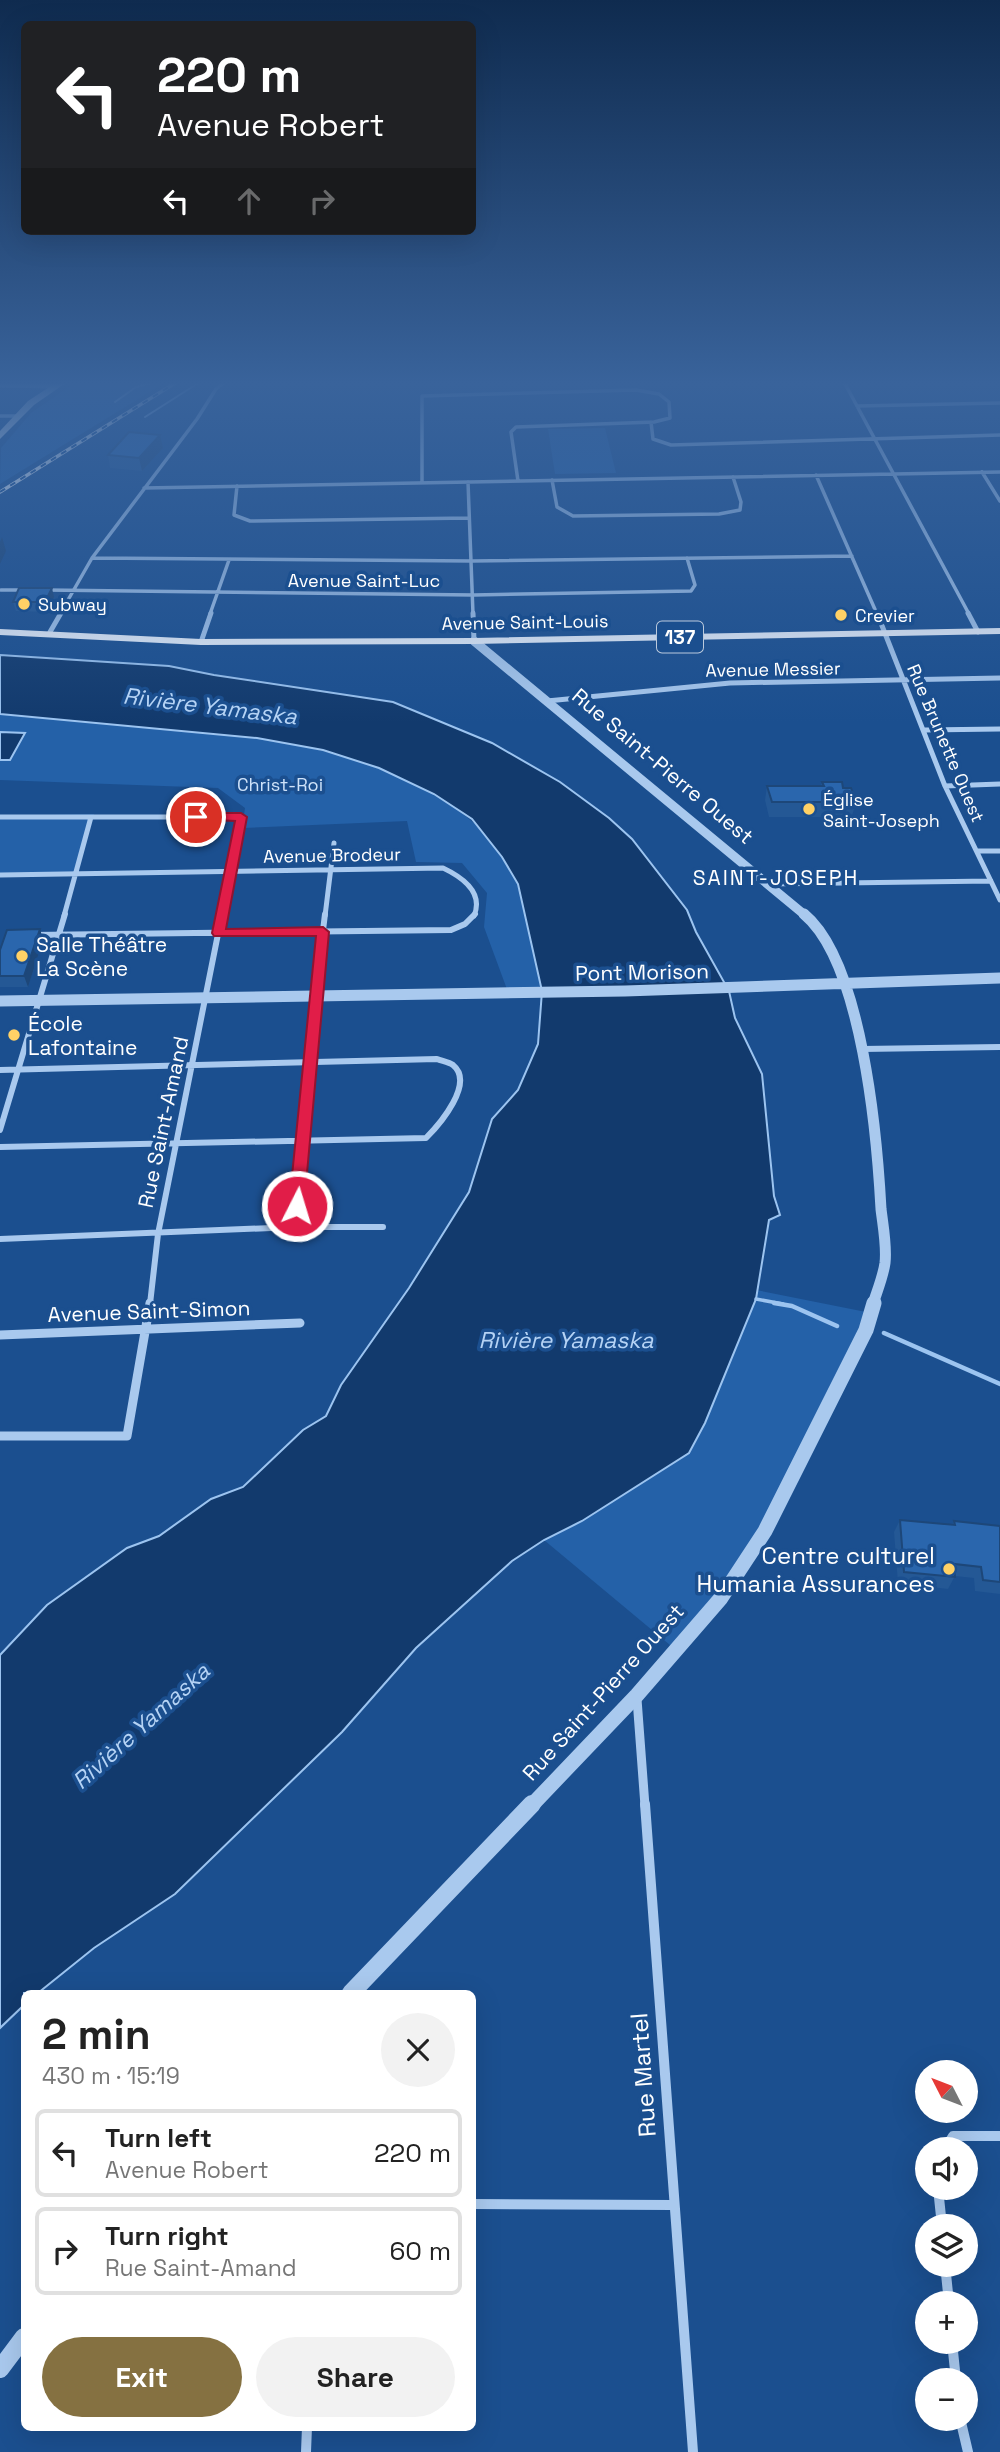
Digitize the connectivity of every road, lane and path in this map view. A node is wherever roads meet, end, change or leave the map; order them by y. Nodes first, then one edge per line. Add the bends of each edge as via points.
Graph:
1 (139, 494) edge
2 (236, 494) edge
3 (468, 494) edge
4 (555, 494) edge
5 (739, 494) edge
6 (825, 494) edge
7 (905, 494) edge
8 (469, 518) junction
9 (852, 556) junction
10 (92, 558) junction
11 (687, 558) junction
12 (229, 560) junction
13 (472, 561) junction
14 (1, 590) edge
15 (73, 590) junction
16 (218, 593) junction
17 (474, 595) junction
18 (0, 626) edge
19 (1000, 631) edge
20 (0, 632) edge
21 (50, 632) junction
22 (978, 632) junction
23 (886, 634) junction
24 (474, 641) junction
25 (201, 642) junction
26 (1000, 678) edge
27 (905, 682) junction
28 (547, 701) junction
29 (1000, 729) edge
30 (925, 730) junction
31 (1000, 785) edge
32 (945, 786) junction
33 (0, 817) edge
34 (91, 817) junction
35 (334, 843) dead end
36 (1000, 851) edge
37 (977, 852) junction
38 (331, 870) junction
39 (231, 871) junction
40 (74, 874) junction
41 (0, 875) edge
42 (992, 881) junction
43 (767, 884) junction
44 (1000, 900) edge
45 (323, 932) junction
46 (219, 933) junction
47 (60, 934) junction
48 (24, 935) edge
49 (1000, 978) edge
50 (845, 986) junction
51 (315, 996) junction
52 (206, 998) junction
53 (39, 1000) junction
54 (0, 1001) edge
55 (1000, 1047) edge
56 (862, 1049) junction
57 (309, 1062) junction
58 (193, 1065) junction
59 (0, 1070) edge
60 (17, 1070) junction
61 (0, 1130) edge
62 (303, 1141) junction
63 (177, 1143) junction
64 (0, 1147) edge
65 (295, 1227) junction
66 (383, 1227) dead end
67 (158, 1234) junction
68 (0, 1239) edge
69 (300, 1322) dead end
70 (147, 1328) junction
71 (0, 1335) edge
72 (0, 1436) edge
73 (637, 1695) junction
74 (354, 1990) edge
75 (1000, 2136) edge
76 (952, 2137) edge
77 (476, 2204) edge
78 (673, 2205) junction
79 (21, 2341) edge
80 (0, 2369) edge
81 (307, 2431) edge
82 (963, 2431) edge
83 (306, 2452) edge
84 (693, 2452) edge
85 (968, 2452) edge

1 - 10 street
2 - 8 street via 234,515 250,521
3 - 8 street
4 - 5 street via 557,508 573,516 719,514 740,510
6 - 9 street, Rue Brunette Ouest
7 - 22 street
8 - 13 street
9 - 11 street
9 - 23 street, Rue Brunette Ouest
10 - 12 street
10 - 15 street
11 - 13 street
11 - 17 street, Avenue Saint-Luc via 695,585 691,591
12 - 13 street
12 - 16 street
13 - 17 street
14 - 15 street, Avenue Saint-Luc
15 - 16 street, Avenue Saint-Luc
15 - 21 street
16 - 17 street, Avenue Saint-Luc
16 - 25 street
17 - 24 street
18 - 21 main road, Avenue Saint-Louis / 137
19 - 22 main road, Avenue Saint-Louis / 137
20 - 21 main road, Avenue Saint-Louis / 137
21 - 25 main road, Avenue Saint-Louis / 137
22 - 23 main road, Avenue Saint-Louis / 137
23 - 24 main road, Avenue Saint-Louis / 137
23 - 27 street, Rue Brunette Ouest
24 - 25 main road, Avenue Saint-Louis / 137
24 - 28 street, Rue Saint-Pierre Ouest
26 - 27 street, Avenue Messier
27 - 28 street, Avenue Messier via 730,683
27 - 30 street, Rue Brunette Ouest
28 - 43 street, Rue Saint-Pierre Ouest
29 - 30 street
30 - 32 street, Rue Brunette Ouest
31 - 32 street
32 - 37 street, Rue Brunette Ouest
33 - 34 street
34 - 39 street, Rue Saint-Amand via 241,817
34 - 40 street
35 - 38 street
36 - 37 street
37 - 42 street, Rue Brunette Ouest
38 - 39 street, Avenue Brodeur
38 - 45 street
38 - 45 street, Avenue Brodeur via 443,868 467,881 477,897 478,911 475,919 452,930
39 - 40 street, Avenue Brodeur
39 - 46 street, Rue Saint-Amand
40 - 41 street, Avenue Brodeur
40 - 47 street
42 - 43 street
42 - 44 street, Rue Brunette Ouest
43 - 50 street, Rue Saint-Pierre Ouest via 816,924
45 - 46 street
45 - 51 street
46 - 47 street
46 - 52 street, Rue Saint-Amand
47 - 48 street
47 - 53 street
49 - 50 street, Pont Morison
50 - 51 street, Pont Morison
50 - 56 street, Rue Saint-Pierre Ouest
51 - 52 street, Pont Morison
51 - 57 street
52 - 53 street, Pont Morison
52 - 58 street, Rue Saint-Amand
53 - 54 street, Pont Morison
53 - 60 street
55 - 56 street
56 - 73 street, Rue Saint-Pierre Ouest via 879,1172 885,1262 866,1331 765,1531 721,1598
57 - 58 street
57 - 62 street
57 - 62 street via 437,1059 454,1066 460,1076 445,1120 426,1138
58 - 60 street
58 - 63 street, Rue Saint-Amand
59 - 60 street
60 - 61 street
62 - 63 street
62 - 65 street
63 - 64 street
63 - 67 street, Rue Saint-Amand
65 - 66 street
65 - 67 street
67 - 68 street
67 - 70 street, Rue Saint-Amand
69 - 70 street, Avenue Saint-Simon
70 - 71 street, Avenue Saint-Simon
70 - 72 street, Rue Saint-Amand via 127,1436
73 - 74 street, Rue Saint-Pierre Ouest
73 - 78 street, Rue Martel
75 - 76 street
77 - 78 street
78 - 84 street, Rue Martel
79 - 80 street
81 - 83 street
82 - 85 street

